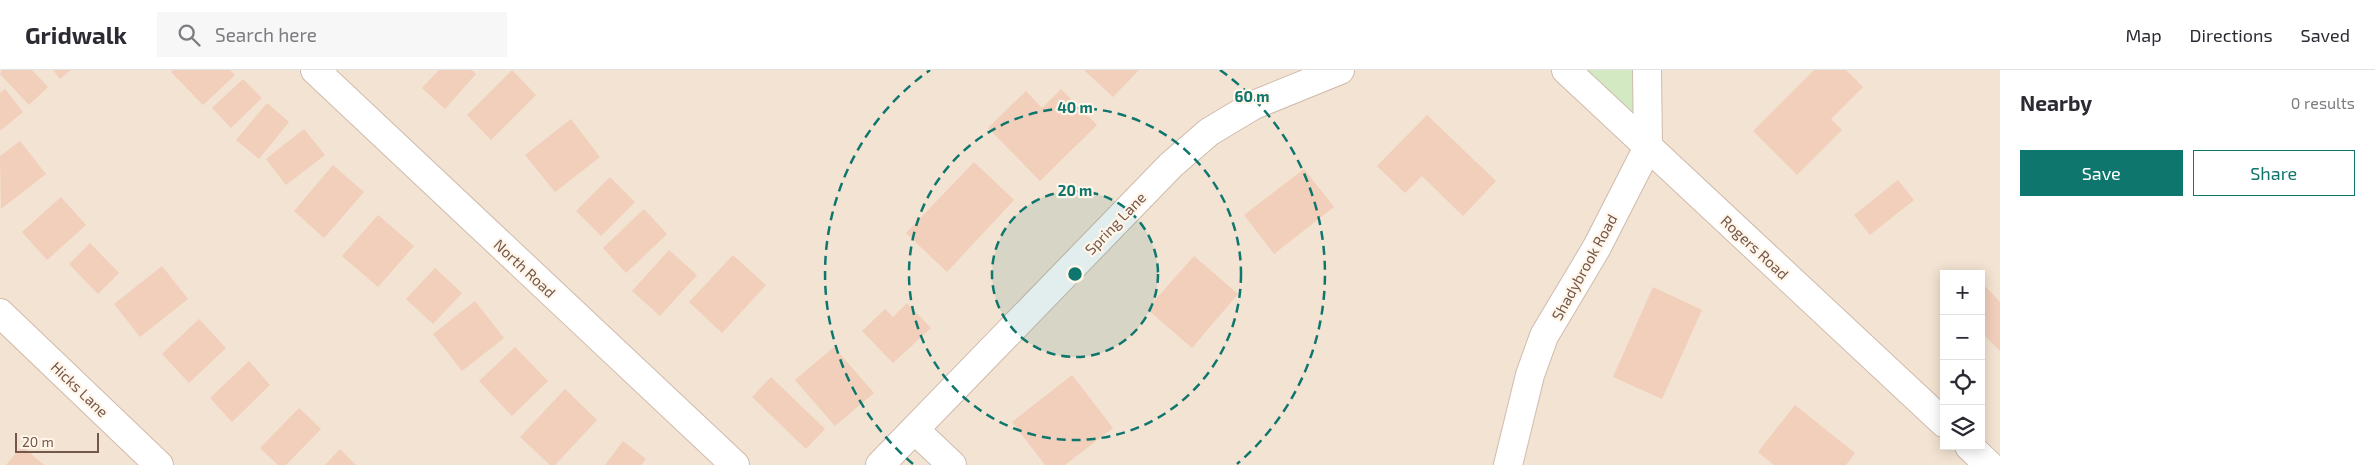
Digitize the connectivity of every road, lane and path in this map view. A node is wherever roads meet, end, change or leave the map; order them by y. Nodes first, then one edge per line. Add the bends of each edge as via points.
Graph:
1 (315, 70) edge
2 (1340, 70) edge
3 (1566, 70) edge
4 (1648, 70) edge
5 (1648, 147) junction
6 (0, 313) edge
7 (1940, 419) edge
8 (915, 430) junction
9 (1973, 450) edge
10 (159, 465) edge
11 (735, 465) edge
12 (880, 465) edge
13 (952, 465) edge
14 (1508, 465) edge
15 (1989, 465) edge

1 - 11 street, North Road
2 - 8 street, Spring Lane via 1254,105 1209,132 1171,165
3 - 5 street, Rogers Road
4 - 5 street, Shadybrook Road
5 - 7 street, Rogers Road
5 - 14 street, Shadybrook Road via 1597,247 1544,336 1530,375
6 - 10 street, Hicks Lane
8 - 12 street, Spring Lane
8 - 13 street
9 - 15 street

